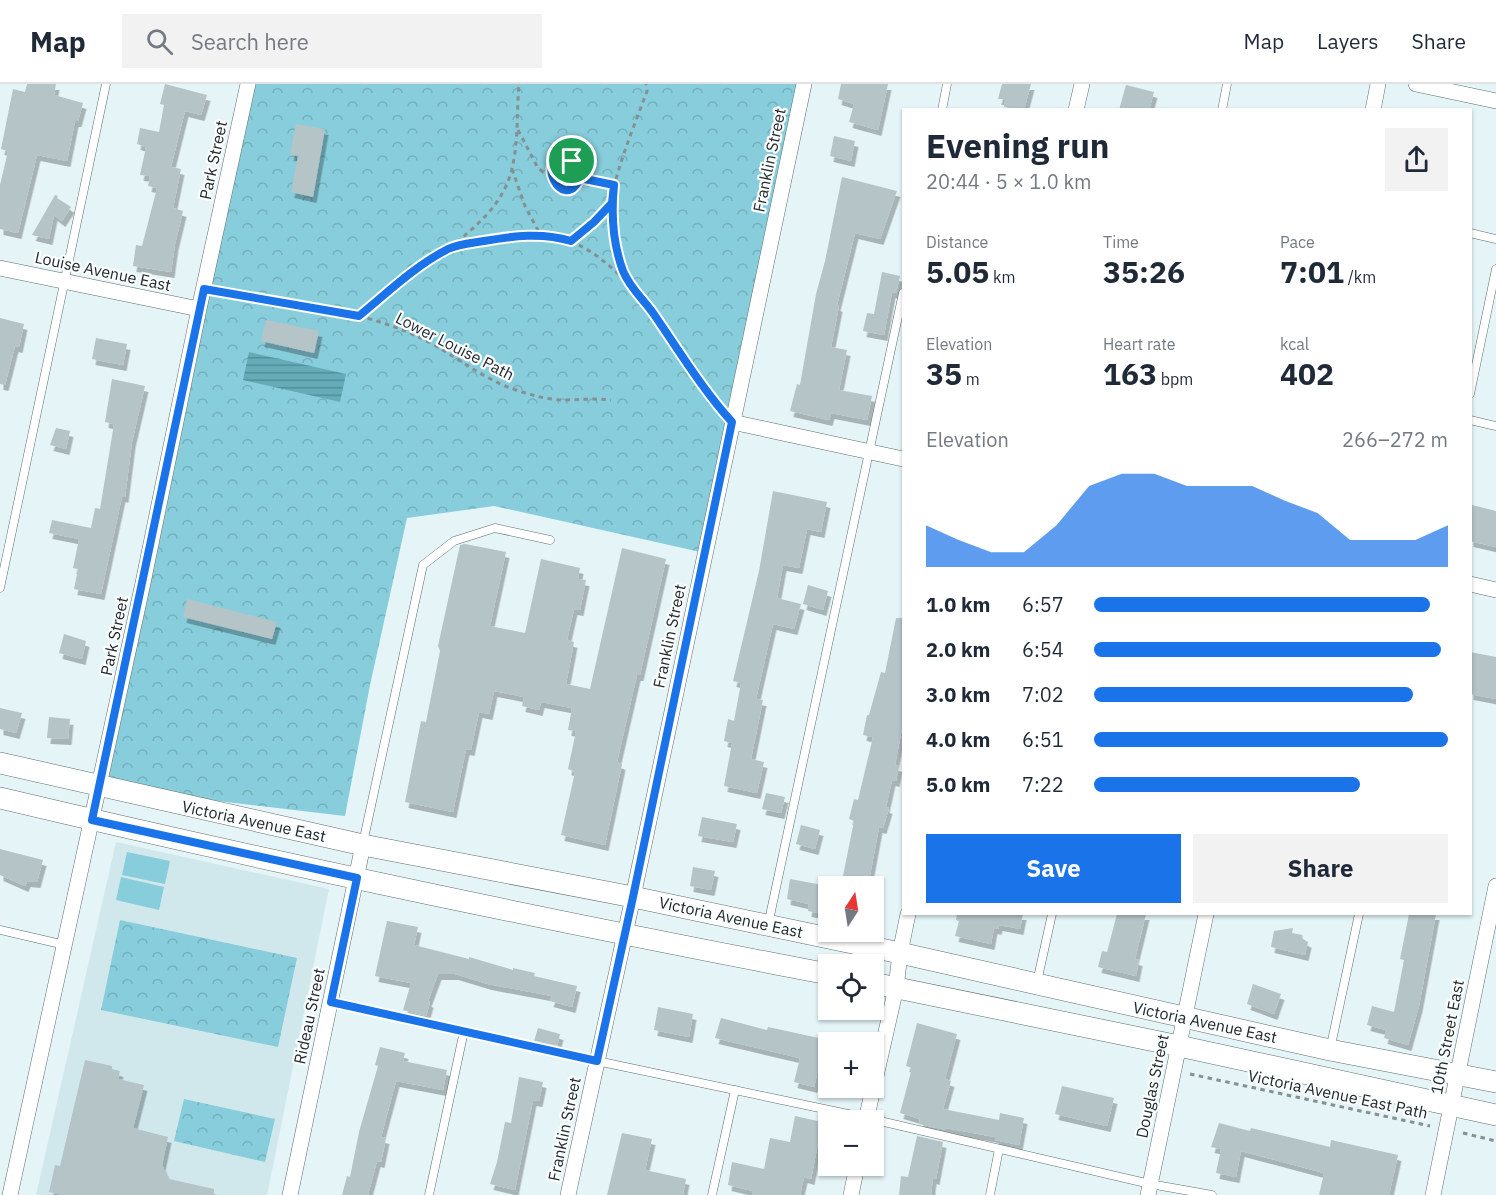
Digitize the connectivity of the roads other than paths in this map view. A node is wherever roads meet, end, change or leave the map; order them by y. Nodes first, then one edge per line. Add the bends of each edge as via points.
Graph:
1 (106, 84) edge
2 (248, 84) edge
3 (804, 84) edge
4 (947, 84) edge
5 (1082, 84) edge
6 (1227, 84) edge
7 (1378, 84) edge
8 (1416, 84) edge
9 (1496, 101) edge
10 (942, 108) edge
11 (1076, 108) edge
12 (1222, 108) edge
13 (1372, 108) edge
14 (1472, 233) edge
15 (1496, 239) edge
16 (0, 268) edge
17 (1496, 269) edge
18 (65, 281) junction
19 (902, 298) edge
20 (199, 309) junction
21 (1472, 384) edge
22 (1472, 420) edge
23 (732, 422) junction
24 (1496, 426) edge
25 (869, 452) junction
26 (902, 459) edge
27 (550, 540) dead end
28 (1472, 584) edge
29 (0, 588) edge
30 (1496, 590) edge
31 (0, 764) edge
32 (99, 787) junction
33 (0, 798) edge
34 (92, 820) junction
35 (363, 845) junction
36 (357, 878) junction
37 (1496, 886) edge
38 (633, 897) junction
39 (908, 915) edge
40 (1052, 915) edge
41 (1206, 915) edge
42 (1359, 915) edge
43 (768, 925) junction
44 (0, 930) edge
45 (624, 935) junction
46 (65, 945) junction
47 (900, 953) junction
48 (818, 973) edge
49 (1036, 984) junction
50 (884, 985) edge
51 (896, 988) junction
52 (331, 1002) junction
53 (1184, 1018) junction
54 (464, 1031) junction
55 (1179, 1046) junction
56 (1330, 1050) junction
57 (597, 1061) junction
58 (1457, 1074) junction
59 (1496, 1082) edge
60 (735, 1090) junction
61 (1451, 1107) junction
62 (825, 1110) edge
63 (868, 1110) edge
64 (1496, 1115) edge
65 (884, 1123) edge
66 (999, 1149) junction
67 (855, 1176) edge
68 (1149, 1189) edge
69 (10, 1195) edge
70 (290, 1195) edge
71 (429, 1195) edge
72 (568, 1195) edge
73 (712, 1195) edge
74 (851, 1195) edge
75 (990, 1195) edge
76 (1212, 1195) edge
77 (1433, 1195) edge

1 - 18 lane
2 - 20 street, Park Street
3 - 23 street, Franklin Street
4 - 10 lane
5 - 11 street
6 - 12 lane
7 - 13 street
8 - 9 street
14 - 15 lane
16 - 18 street, Louise Avenue East
17 - 21 lane
18 - 20 street, Louise Avenue East
18 - 29 lane
19 - 25 lane
20 - 32 street, Park Street
22 - 24 lane
23 - 25 street
23 - 38 street, Franklin Street
25 - 26 street
25 - 43 lane
27 - 35 lane via 495,528 454,541 423,565
28 - 30 street
31 - 32 main road, Victoria Avenue East
32 - 34 street, Park Street
32 - 35 main road, Victoria Avenue East
33 - 34 main road, Victoria Avenue East
34 - 36 main road, Victoria Avenue East
34 - 46 street, Park Street
35 - 36 street, Rideau Street
35 - 38 main road, Victoria Avenue East
36 - 45 main road, Victoria Avenue East
36 - 52 street, Rideau Street
37 - 58 street, 10th Street East
38 - 43 main road, Victoria Avenue East
38 - 45 street, Franklin Street
39 - 47 street
40 - 49 lane
41 - 53 street, Douglas Street
42 - 56 lane
43 - 47 main road, Victoria Avenue East
44 - 46 lane
45 - 48 main road, Victoria Avenue East
45 - 57 street, Franklin Street
46 - 69 street, Park Street
47 - 49 main road, Victoria Avenue East
47 - 51 street
49 - 53 main road, Victoria Avenue East
50 - 51 main road, Victoria Avenue East
51 - 55 main road, Victoria Avenue East
51 - 63 street
52 - 54 lane
52 - 70 street, Rideau Street
53 - 55 street, Douglas Street
53 - 56 main road, Victoria Avenue East
54 - 57 lane
54 - 71 lane
55 - 61 main road, Victoria Avenue East
55 - 68 street, Douglas Street
56 - 58 main road, Victoria Avenue East
57 - 60 lane
57 - 72 street, Franklin Street
58 - 59 main road, Victoria Avenue East
58 - 61 street, 10th Street East
60 - 62 lane
60 - 73 lane
61 - 64 main road, Victoria Avenue East
61 - 77 street, 10th Street East
65 - 66 lane
66 - 68 lane
66 - 75 lane
67 - 74 street
68 - 76 lane

